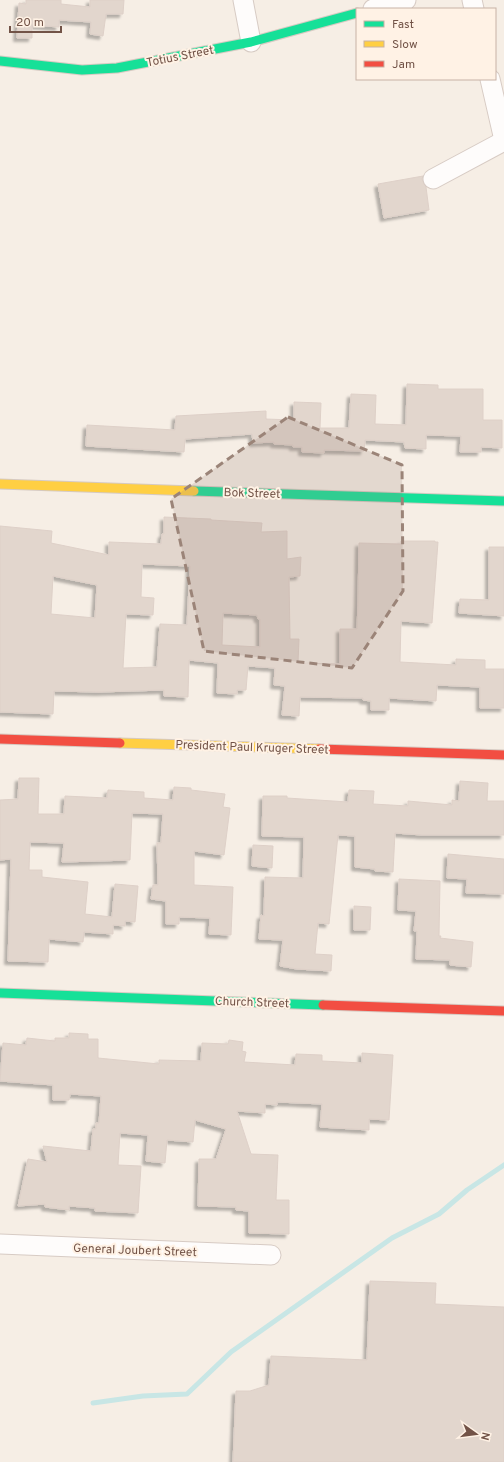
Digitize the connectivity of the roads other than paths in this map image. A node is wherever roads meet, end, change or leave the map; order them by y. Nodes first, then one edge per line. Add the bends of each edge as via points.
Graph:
1 (242, 0) edge
2 (406, 0) edge
3 (377, 8) edge
4 (356, 13) edge
5 (251, 42) junction
6 (0, 61) edge
7 (490, 80) edge
8 (504, 140) edge
9 (433, 178) dead end
10 (0, 484) edge
11 (504, 501) edge
12 (0, 739) edge
13 (504, 755) edge
14 (0, 993) edge
15 (504, 1011) edge
16 (0, 1244) edge
17 (271, 1255) dead end

1 - 5 street
2 - 3 street
4 - 5 street, Totius Street
5 - 6 street, Totius Street via 117,68 82,70
7 - 8 street
8 - 9 street
10 - 11 street, Bok Street
12 - 13 street, President Paul Kruger Street
14 - 15 street, Church Street
16 - 17 street, General Joubert Street

